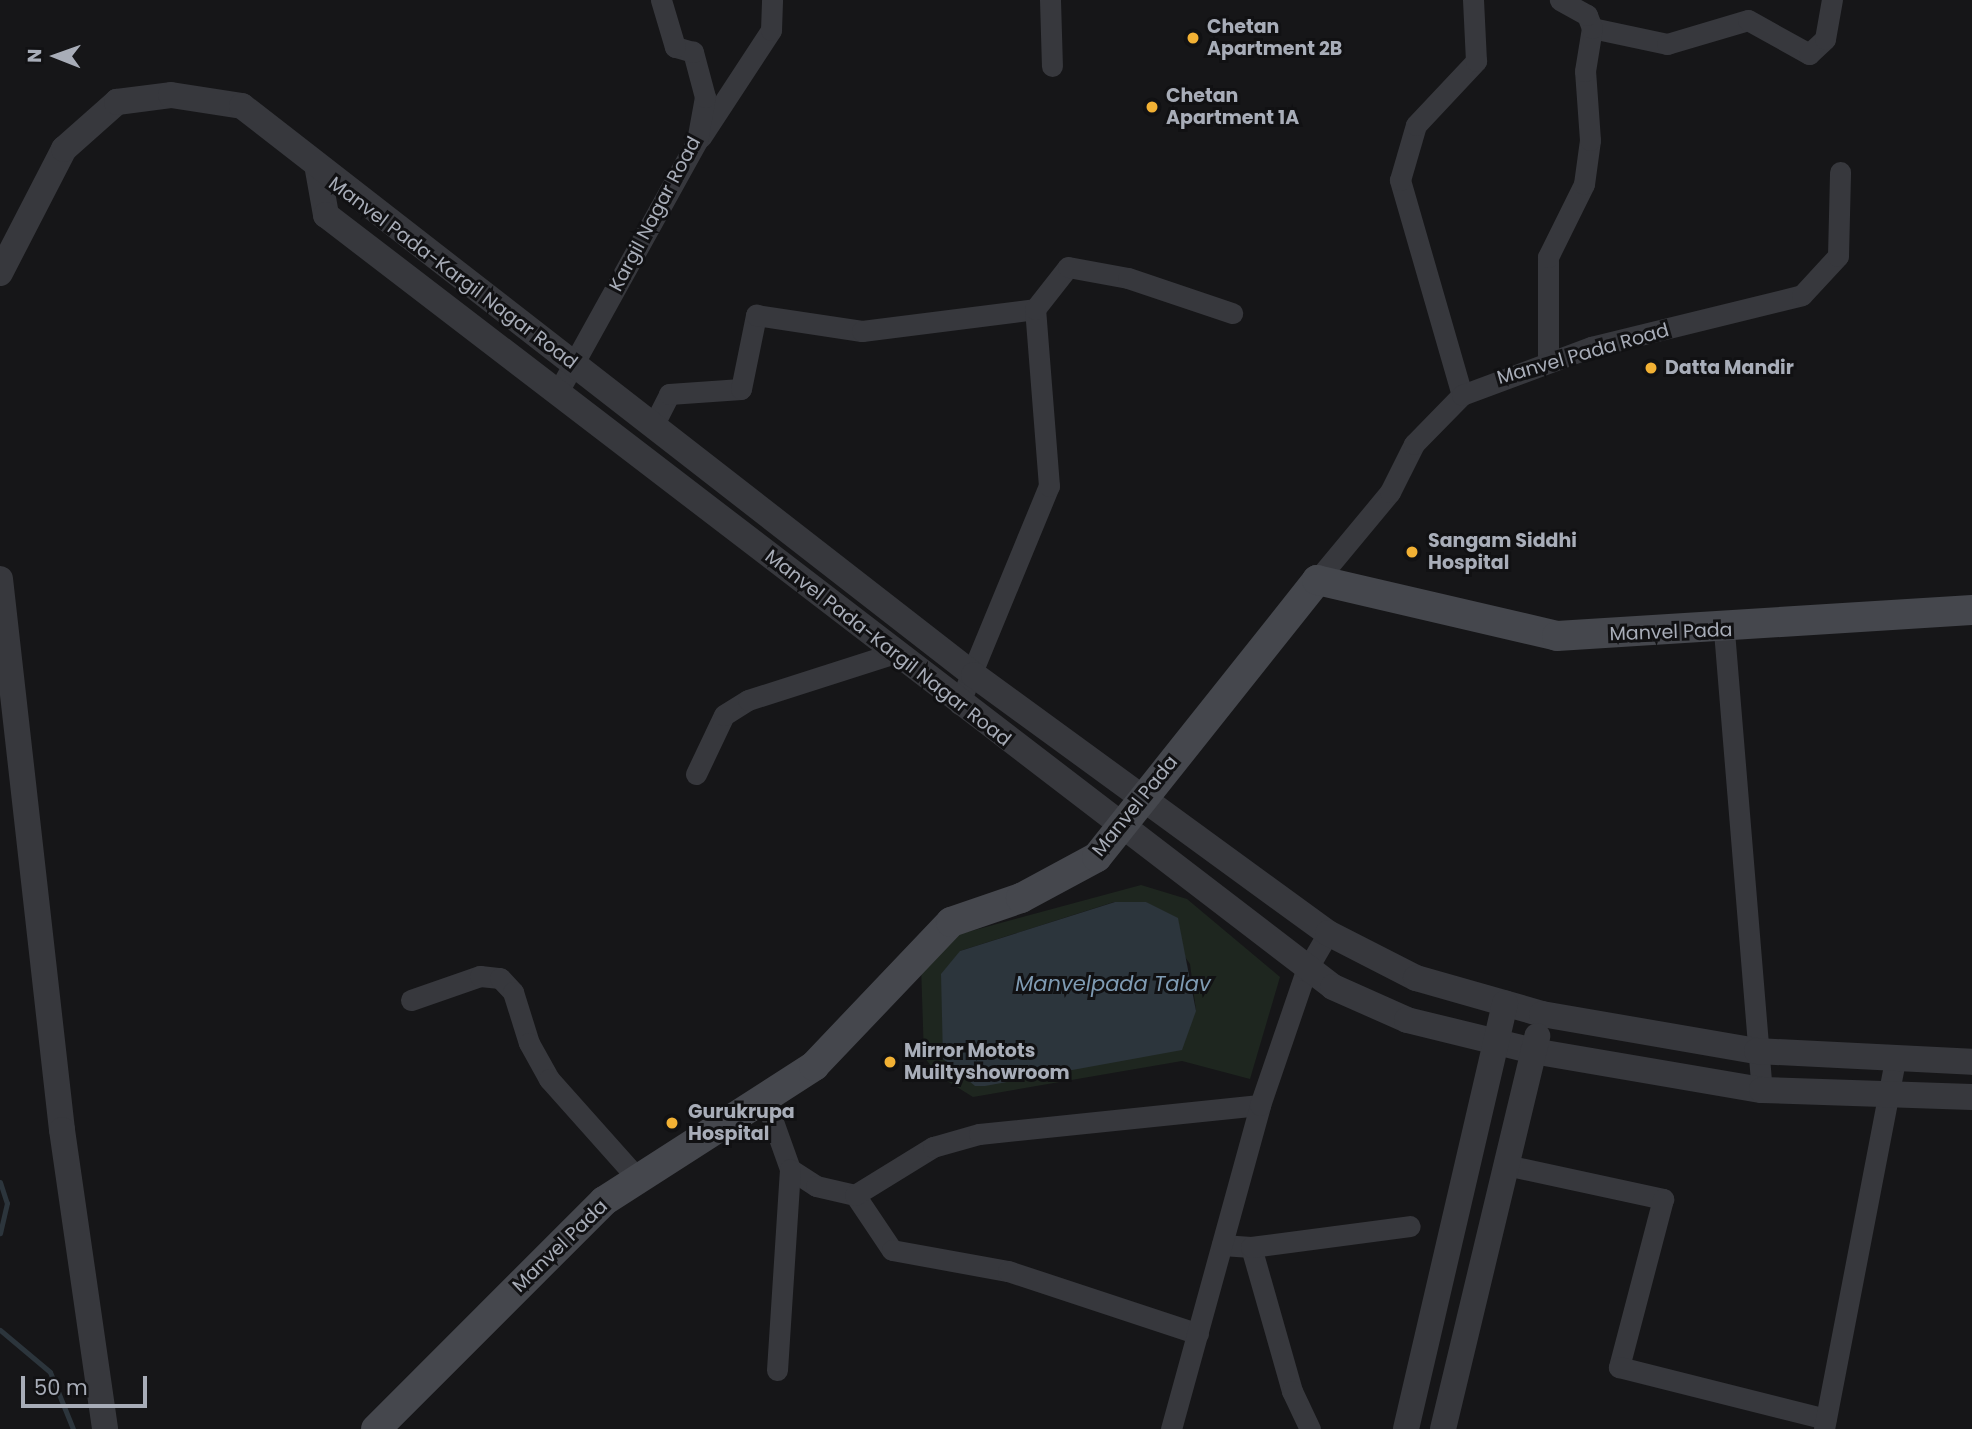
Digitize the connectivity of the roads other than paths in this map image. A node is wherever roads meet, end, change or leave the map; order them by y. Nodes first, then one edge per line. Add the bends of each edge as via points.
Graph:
1 (661, 0) edge
2 (772, 0) edge
3 (1050, 0) edge
4 (1473, 0) edge
5 (1560, 0) edge
6 (1832, 0) edge
7 (1592, 28) junction
8 (1052, 66) dead end
9 (697, 141) junction
10 (318, 170) junction
11 (1840, 172) dead end
12 (0, 273) edge
13 (1035, 309) junction
14 (1232, 313) dead end
15 (1548, 362) junction
16 (574, 366) junction
17 (559, 390) junction
18 (1462, 396) junction
19 (653, 425) junction
20 (0, 579) edge
21 (1317, 580) junction
22 (1972, 610) edge
23 (1724, 631) junction
24 (892, 654) junction
25 (974, 675) junction
26 (959, 704) junction
27 (696, 775) dead end
28 (1142, 797) junction
29 (1120, 825) junction
30 (1328, 933) junction
31 (1306, 971) junction
32 (411, 1000) dead end
33 (1505, 1003) junction
34 (1542, 1014) junction
35 (1498, 1042) junction
36 (1533, 1051) junction
37 (1757, 1051) junction
38 (1895, 1059) junction
39 (1972, 1062) edge
40 (1762, 1090) junction
41 (1892, 1097) junction
42 (1972, 1097) edge
43 (765, 1099) junction
44 (1259, 1105) junction
45 (1506, 1165) junction
46 (790, 1170) junction
47 (638, 1179) junction
48 (855, 1195) junction
49 (1410, 1226) dead end
50 (1222, 1245) junction
51 (1251, 1247) junction
52 (1198, 1334) junction
53 (777, 1370) dead end
54 (1825, 1424) edge
55 (105, 1429) edge
56 (376, 1429) edge
57 (1171, 1429) edge
58 (1310, 1429) edge
59 (1406, 1429) edge
60 (1443, 1429) edge

1 - 9 street, Kargil Nagar Road via 675,47 693,52 702,86
2 - 9 street via 771,30
3 - 8 street
4 - 18 street via 1476,61 1416,125 1400,180
5 - 7 street via 1587,15
6 - 7 street via 1825,39 1809,54 1748,20 1667,44
7 - 15 street via 1584,184 1545,272
9 - 16 street, Kargil Nagar Road
10 - 12 street via 282,133 242,106 171,95 117,102 64,149
10 - 16 street, Manvel Pada-Kargil Nagar Road
10 - 17 street, Manvel Pada-Kargil Nagar Road via 326,215
11 - 15 street, Manvel Pada Road via 1838,256 1802,295
13 - 14 street via 1068,267 1128,278
13 - 19 street via 862,331 756,315 741,389 669,394
13 - 25 street via 1049,486
15 - 18 street, Manvel Pada Road
16 - 17 street, Kargil Nagar Road
16 - 19 street, Manvel Pada-Kargil Nagar Road
17 - 24 street, Manvel Pada-Kargil Nagar Road
18 - 21 street, Manvel Pada Road via 1414,444 1390,492
19 - 25 street, Manvel Pada-Kargil Nagar Road
20 - 55 street via 62,1130
21 - 23 main road, Manvel Pada via 1557,636
21 - 28 main road, Manvel Pada
22 - 23 main road, Manvel Pada
23 - 37 street
24 - 26 street, Manvel Pada-Kargil Nagar Road
24 - 27 street via 732,710 712,729
25 - 26 street
25 - 28 street, Manvel Pada-Kargil Nagar Road
26 - 29 street, Manvel Pada-Kargil Nagar Road
28 - 29 main road, Manvel Pada
28 - 30 street, Manvel Pada-Kargil Nagar Road
29 - 31 street, Manvel Pada-Kargil Nagar Road
29 - 43 main road, Manvel Pada via 1097,857 1021,898 951,922 814,1066
30 - 31 street
30 - 33 street, Manvel Pada-Kargil Nagar Road via 1416,978
31 - 35 street, Manvel Pada-Kargil Nagar Road via 1407,1020
31 - 44 street
32 - 47 street via 480,976 500,978 513,992 529,1043 549,1079
33 - 34 street, Manvel Pada-Kargil Nagar Road
33 - 35 street
34 - 36 street
34 - 37 street, Manvel Pada-Kargil Nagar Road
35 - 36 street, Manvel Pada-Kargil Nagar Road
35 - 59 street
36 - 40 street, Manvel Pada-Kargil Nagar Road
36 - 45 street
37 - 38 street, Manvel Pada-Kargil Nagar Road
37 - 40 street
38 - 39 street, Manvel Pada-Kargil Nagar Road
38 - 41 street
40 - 41 street, Manvel Pada-Kargil Nagar Road
41 - 42 street, Manvel Pada-Kargil Nagar Road
41 - 54 street
43 - 46 street
43 - 47 main road, Manvel Pada
44 - 48 street via 979,1134 933,1147
44 - 50 street
45 - 54 street via 1663,1199 1619,1367
45 - 60 street
46 - 48 street via 816,1186
46 - 53 street
47 - 56 main road, Manvel Pada via 604,1201
48 - 52 street via 892,1250 1007,1271
49 - 51 street
50 - 51 street
50 - 52 street
51 - 58 street via 1292,1391
52 - 57 street

